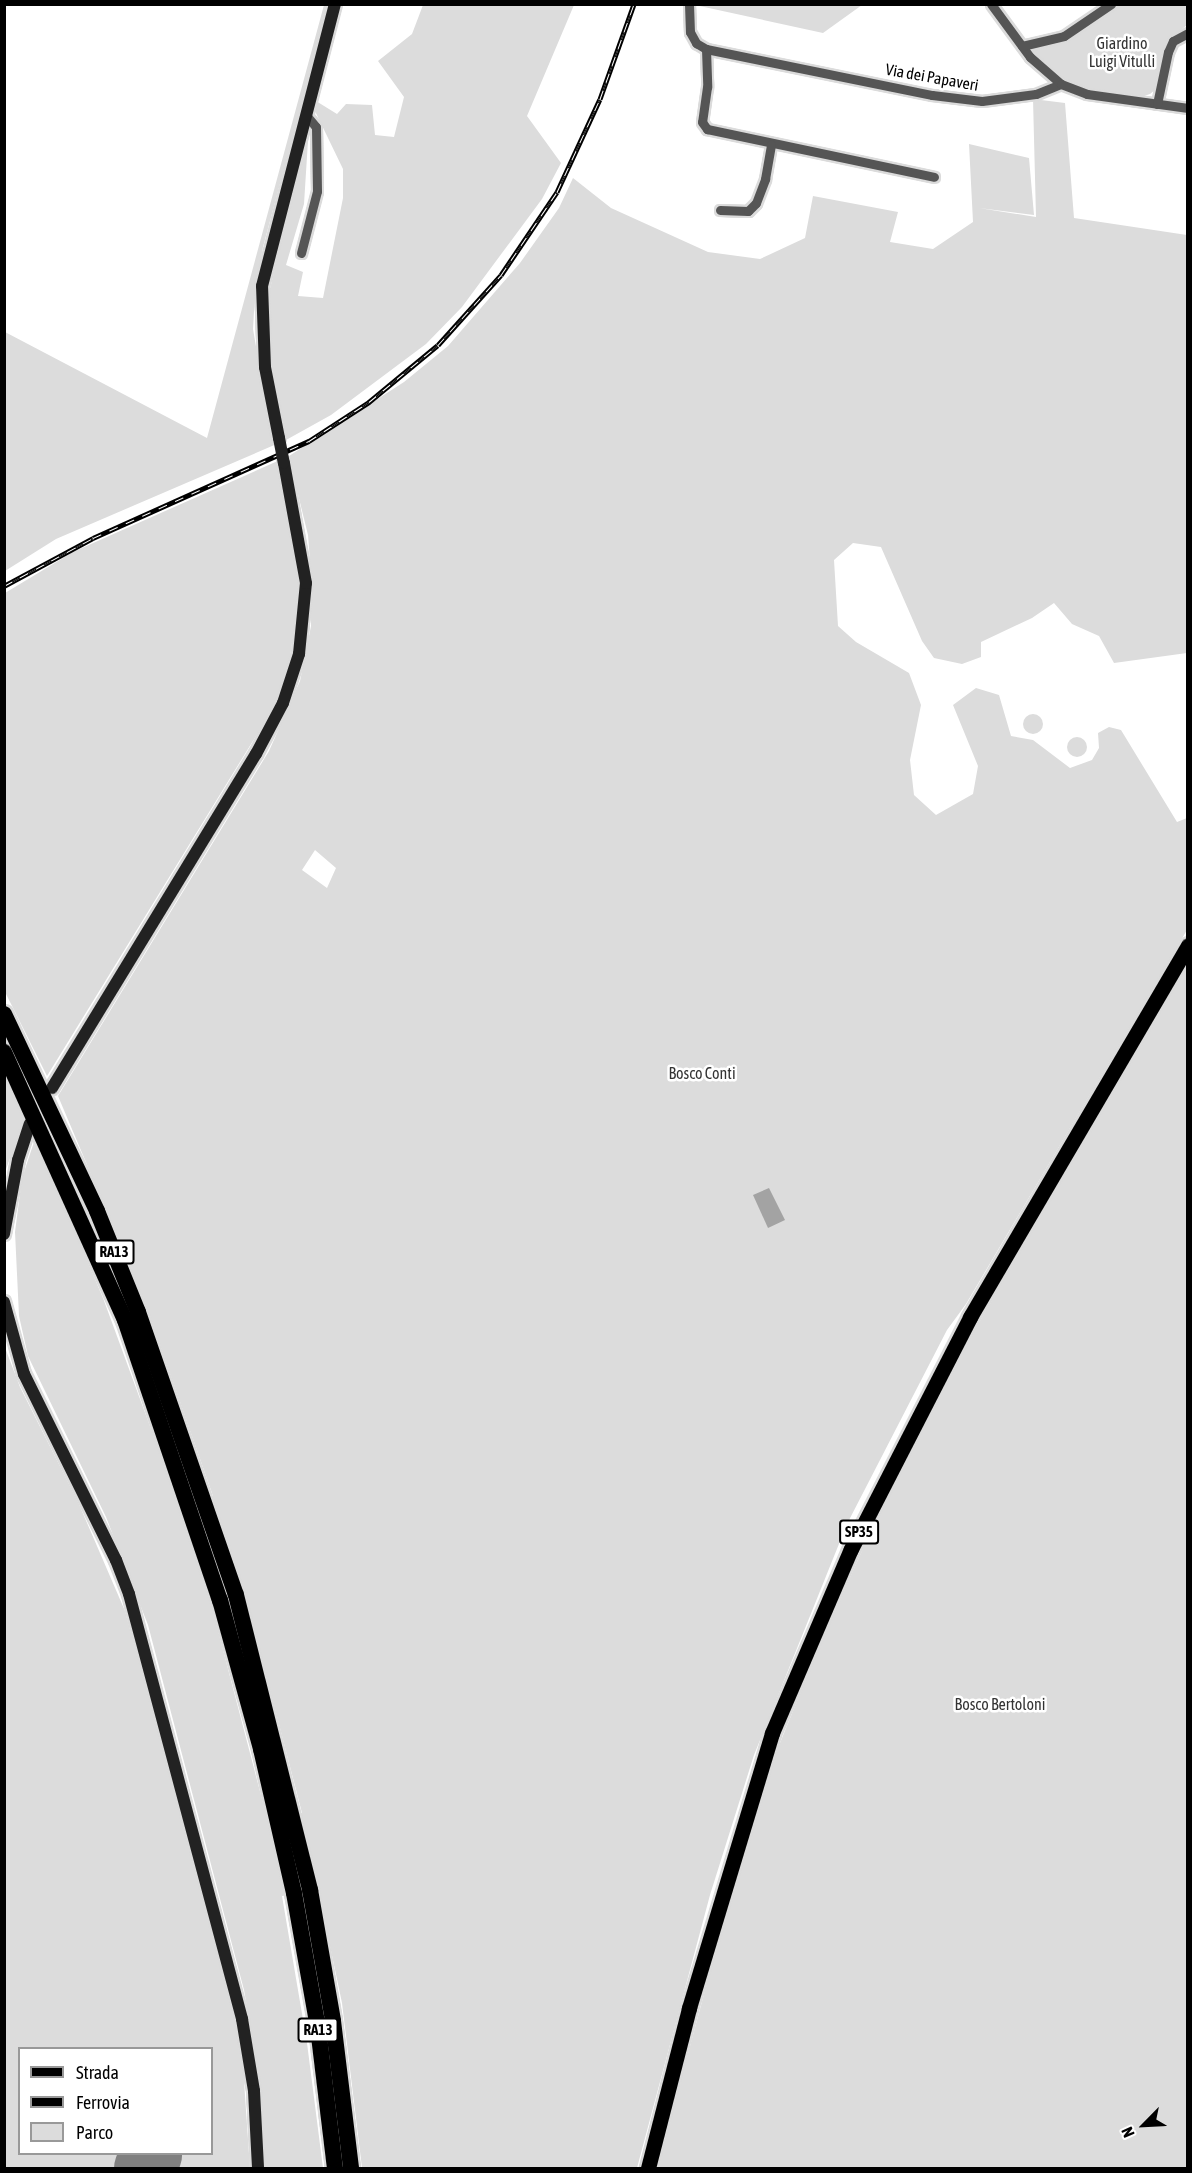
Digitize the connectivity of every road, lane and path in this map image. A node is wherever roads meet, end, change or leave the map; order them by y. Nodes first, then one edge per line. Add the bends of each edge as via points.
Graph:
1 (335, 4) edge
2 (689, 4) edge
3 (991, 4) edge
4 (1111, 4) edge
5 (1188, 33) edge
6 (1022, 46) junction
7 (706, 50) junction
8 (1061, 84) junction
9 (1157, 104) junction
10 (1188, 108) edge
11 (305, 114) junction
12 (771, 145) junction
13 (934, 177) dead end
14 (720, 210) dead end
15 (301, 253) dead end
16 (1188, 945) edge
17 (4, 1014) edge
18 (4, 1052) edge
19 (52, 1088) dead end
20 (30, 1124) dead end
21 (4, 1234) edge
22 (4, 1302) edge
23 (198, 1501) junction
24 (302, 1892) junction
25 (258, 2169) edge
26 (335, 2169) edge
27 (351, 2169) edge
28 (648, 2169) edge

1 - 11 main road
2 - 7 street via 690,32
3 - 6 street
4 - 6 street via 1064,36
5 - 9 street via 1173,41 1168,52
6 - 8 street via 1040,68
7 - 8 street, Via dei Papaveri via 932,95 982,101 1050,90
7 - 12 street via 707,87 702,122 718,133
8 - 9 street via 1087,94
9 - 10 street
11 - 15 street via 316,127 317,191
11 - 19 main road, bridge via 262,286 263,356 306,583 299,654 283,703 256,754
12 - 13 street
12 - 14 street via 756,203 748,211
16 - 28 main road, SP35 via 970,1317 847,1559 772,1733 699,1974
17 - 23 highway, RA13 via 101,1221
18 - 23 highway, RA13 via 125,1320
20 - 21 main road via 18,1160
22 - 25 main road via 24,1374 116,1560 132,1604 243,2019 254,2091
23 - 24 highway, RA13 via 228,1598
24 - 26 highway, RA13
24 - 27 highway via 333,2021

